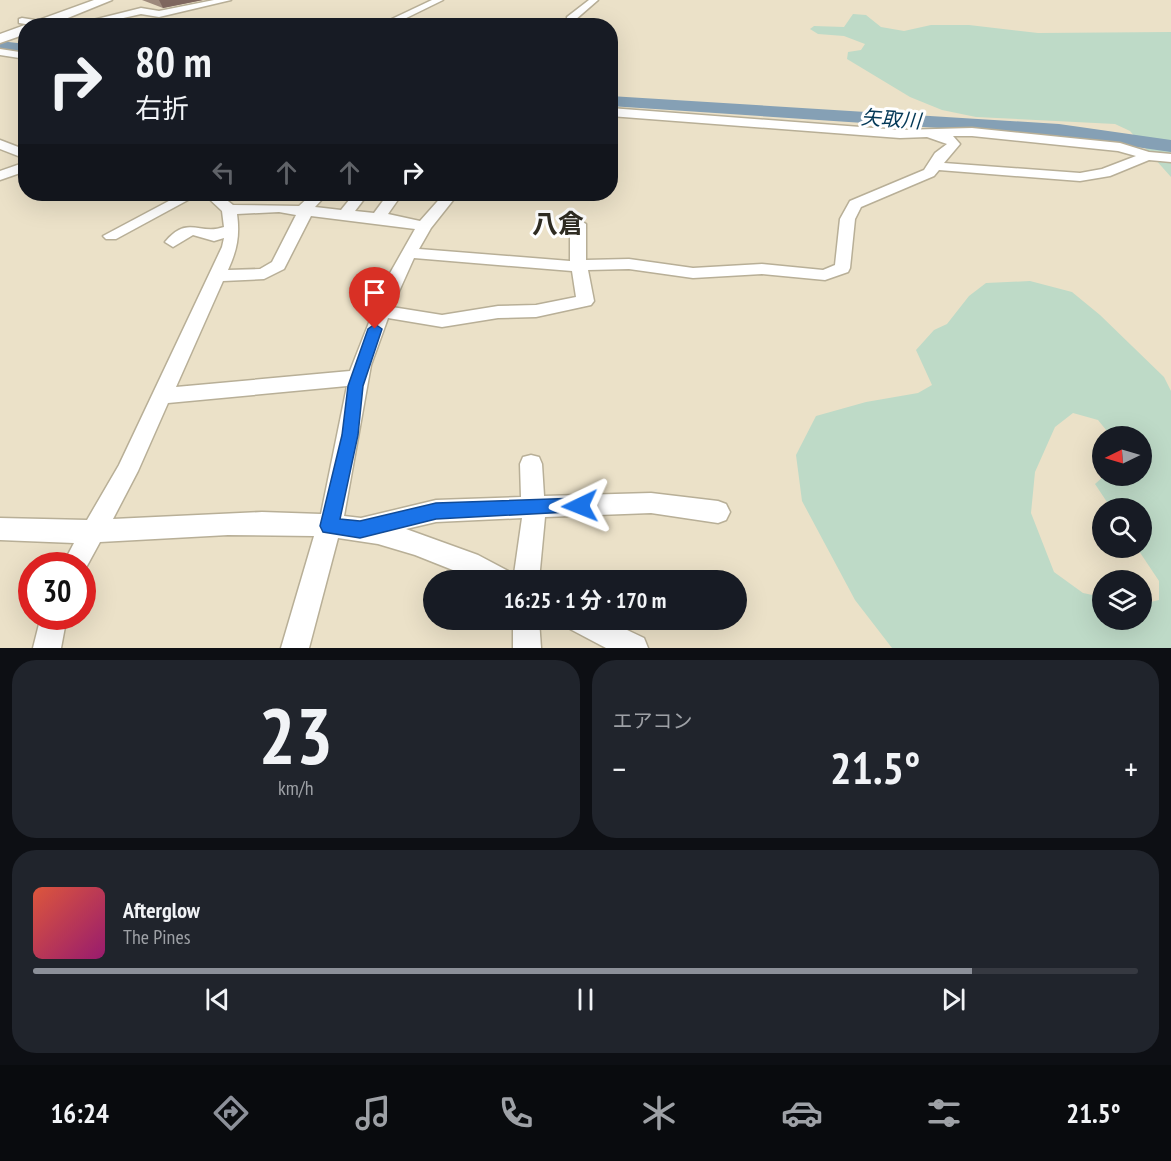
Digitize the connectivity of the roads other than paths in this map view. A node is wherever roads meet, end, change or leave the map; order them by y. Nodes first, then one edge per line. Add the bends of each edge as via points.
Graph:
1 (106, 0) edge
2 (227, 0) edge
3 (439, 0) edge
4 (594, 0) edge
5 (48, 18) edge
6 (109, 18) edge
7 (399, 18) edge
8 (571, 18) edge
9 (18, 30) edge
10 (0, 39) edge
11 (0, 52) edge
12 (18, 55) edge
13 (618, 113) edge
14 (929, 134) junction
15 (0, 144) edge
16 (18, 152) edge
17 (1148, 156) junction
18 (1171, 158) edge
19 (936, 166) junction
20 (18, 169) edge
21 (0, 176) edge
22 (180, 201) edge
23 (204, 201) edge
24 (216, 201) edge
25 (313, 201) edge
26 (355, 201) edge
27 (390, 201) edge
28 (445, 201) edge
29 (303, 212) junction
30 (344, 215) junction
31 (378, 218) junction
32 (230, 220) junction
33 (578, 224) dead end
34 (424, 226) junction
35 (111, 236) dead end
36 (173, 242) dead end
37 (409, 253) junction
38 (579, 265) junction
39 (217, 276) junction
40 (382, 311) junction
41 (357, 378) junction
42 (161, 396) junction
43 (531, 464) dead end
44 (534, 507) junction
45 (718, 512) dead end
46 (329, 526) junction
47 (0, 529) edge
48 (360, 529) junction
49 (92, 532) junction
50 (81, 552) edge
51 (481, 570) edge
52 (527, 570) edge
53 (51, 630) edge
54 (526, 630) edge
55 (599, 630) edge
56 (47, 648) edge
57 (296, 648) edge
58 (527, 648) edge
59 (634, 648) edge

1 - 5 main road
2 - 6 street via 159,14 141,11
3 - 7 street
4 - 8 street
9 - 10 main road
11 - 12 street
13 - 14 street
14 - 17 street via 987,133 1120,147
14 - 19 street via 948,138 954,144 940,156
15 - 16 street
17 - 18 street
17 - 19 street via 1105,173 1080,177
19 - 38 street via 855,204 845,230 845,262 836,272 815,275 762,269 693,273 618,263
20 - 21 street
22 - 35 street
23 - 32 street
24 - 32 street
25 - 29 street
26 - 30 street
27 - 31 street
28 - 34 street
29 - 30 street
29 - 32 street via 279,208
29 - 39 street via 278,265 264,274
30 - 31 street
31 - 34 street
32 - 36 street via 214,236 190,230
32 - 39 street via 230,247
33 - 38 street
34 - 37 street
37 - 38 street
37 - 40 street
38 - 40 street via 585,301 536,311 498,312 442,321
39 - 42 street
40 - 41 street
41 - 42 street
41 - 46 street via 350,435
42 - 49 street via 127,471
43 - 44 street
44 - 45 street via 651,503
44 - 48 street via 436,511
44 - 52 street
46 - 48 street
46 - 49 street
46 - 57 street
47 - 49 street
48 - 51 street via 421,544
49 - 50 street
53 - 56 street
54 - 58 street
55 - 59 street

